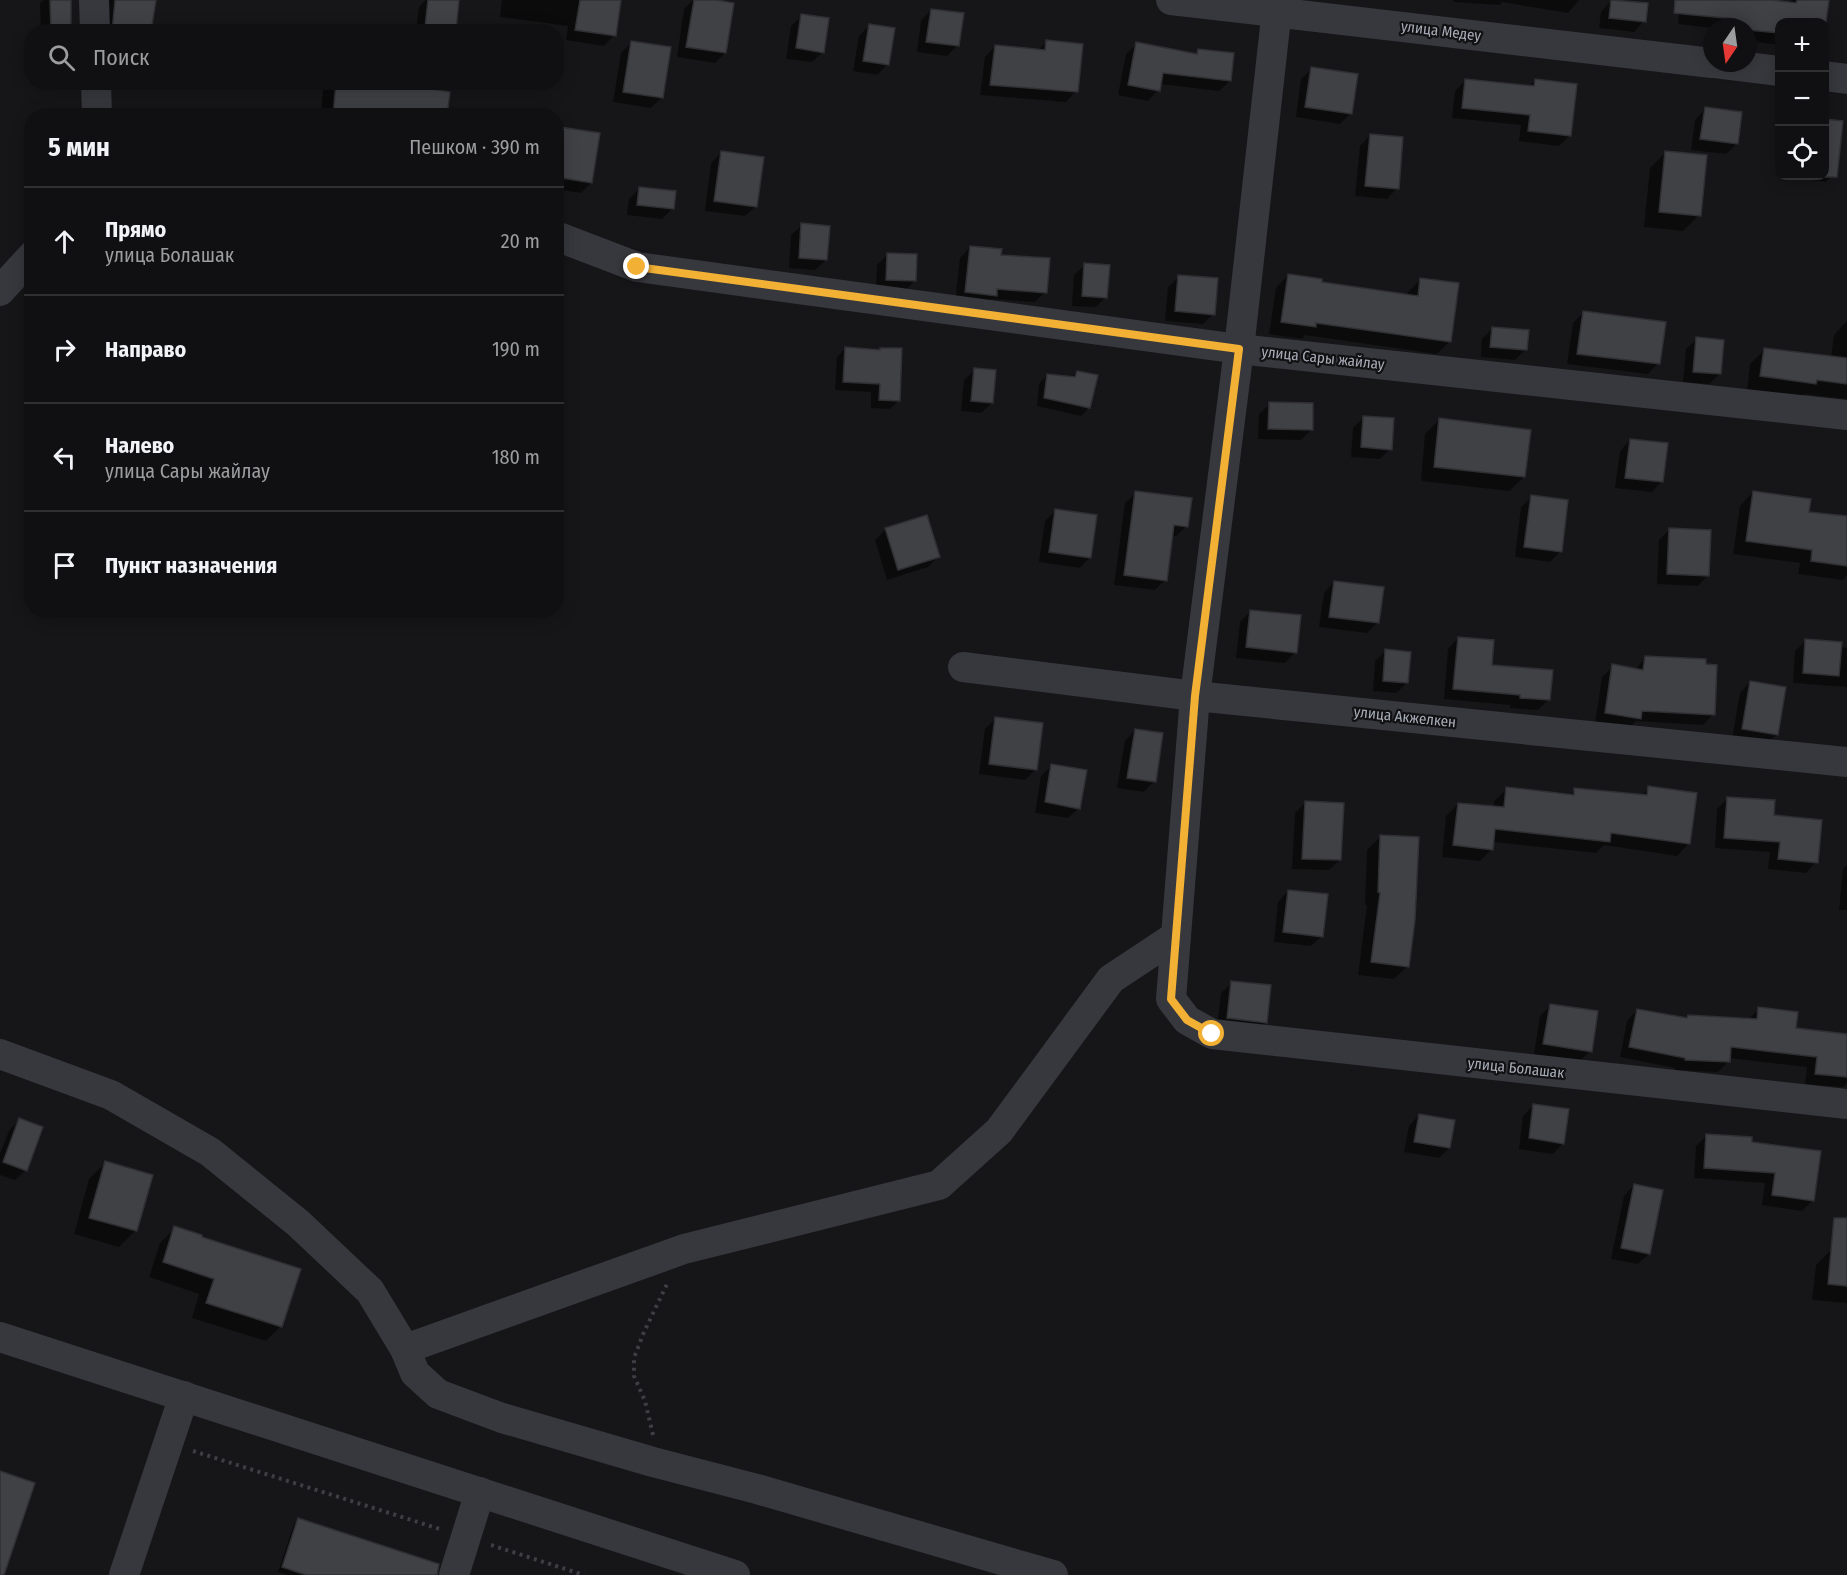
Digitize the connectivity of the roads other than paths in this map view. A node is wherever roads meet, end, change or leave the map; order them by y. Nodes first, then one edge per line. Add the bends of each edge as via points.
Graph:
1 (94, 0) edge
2 (1171, 0) edge
3 (1277, 6) edge
4 (95, 24) edge
5 (1703, 62) edge
6 (1757, 68) edge
7 (1775, 71) edge
8 (1829, 77) edge
9 (1847, 79) edge
10 (96, 90) edge
11 (97, 108) edge
12 (564, 239) edge
13 (24, 265) edge
14 (0, 291) edge
15 (1239, 349) junction
16 (1847, 415) edge
17 (963, 667) dead end
18 (1195, 696) junction
19 (1847, 762) edge
20 (1176, 936) junction
21 (0, 1054) edge
22 (1847, 1104) edge
23 (0, 1337) edge
24 (405, 1349) junction
25 (184, 1396) junction
26 (480, 1492) junction
27 (652, 1562) edge
28 (124, 1575) edge
29 (454, 1575) edge
30 (735, 1575) edge
31 (1053, 1575) edge

1 - 4 street
2 - 3 street, улица Медеу
3 - 5 street, улица Медеу
3 - 15 street
6 - 7 street, улица Медеу
8 - 9 street
10 - 11 street
12 - 15 street, улица Сары жайлау via 637,267
13 - 14 street
15 - 16 street, улица Сары жайлау
15 - 18 street
17 - 18 street, улица Акжелкен
18 - 19 street, улица Акжелкен
18 - 20 street
20 - 22 street, улица Болашак via 1171,999 1187,1020 1212,1034
20 - 24 street via 1111,979 999,1131 939,1185 684,1249
21 - 24 street via 111,1095 210,1152 298,1223 370,1291
23 - 25 street
24 - 31 street via 415,1373 438,1394 502,1418
25 - 26 street
25 - 28 street
26 - 27 street
26 - 29 street
27 - 30 street

